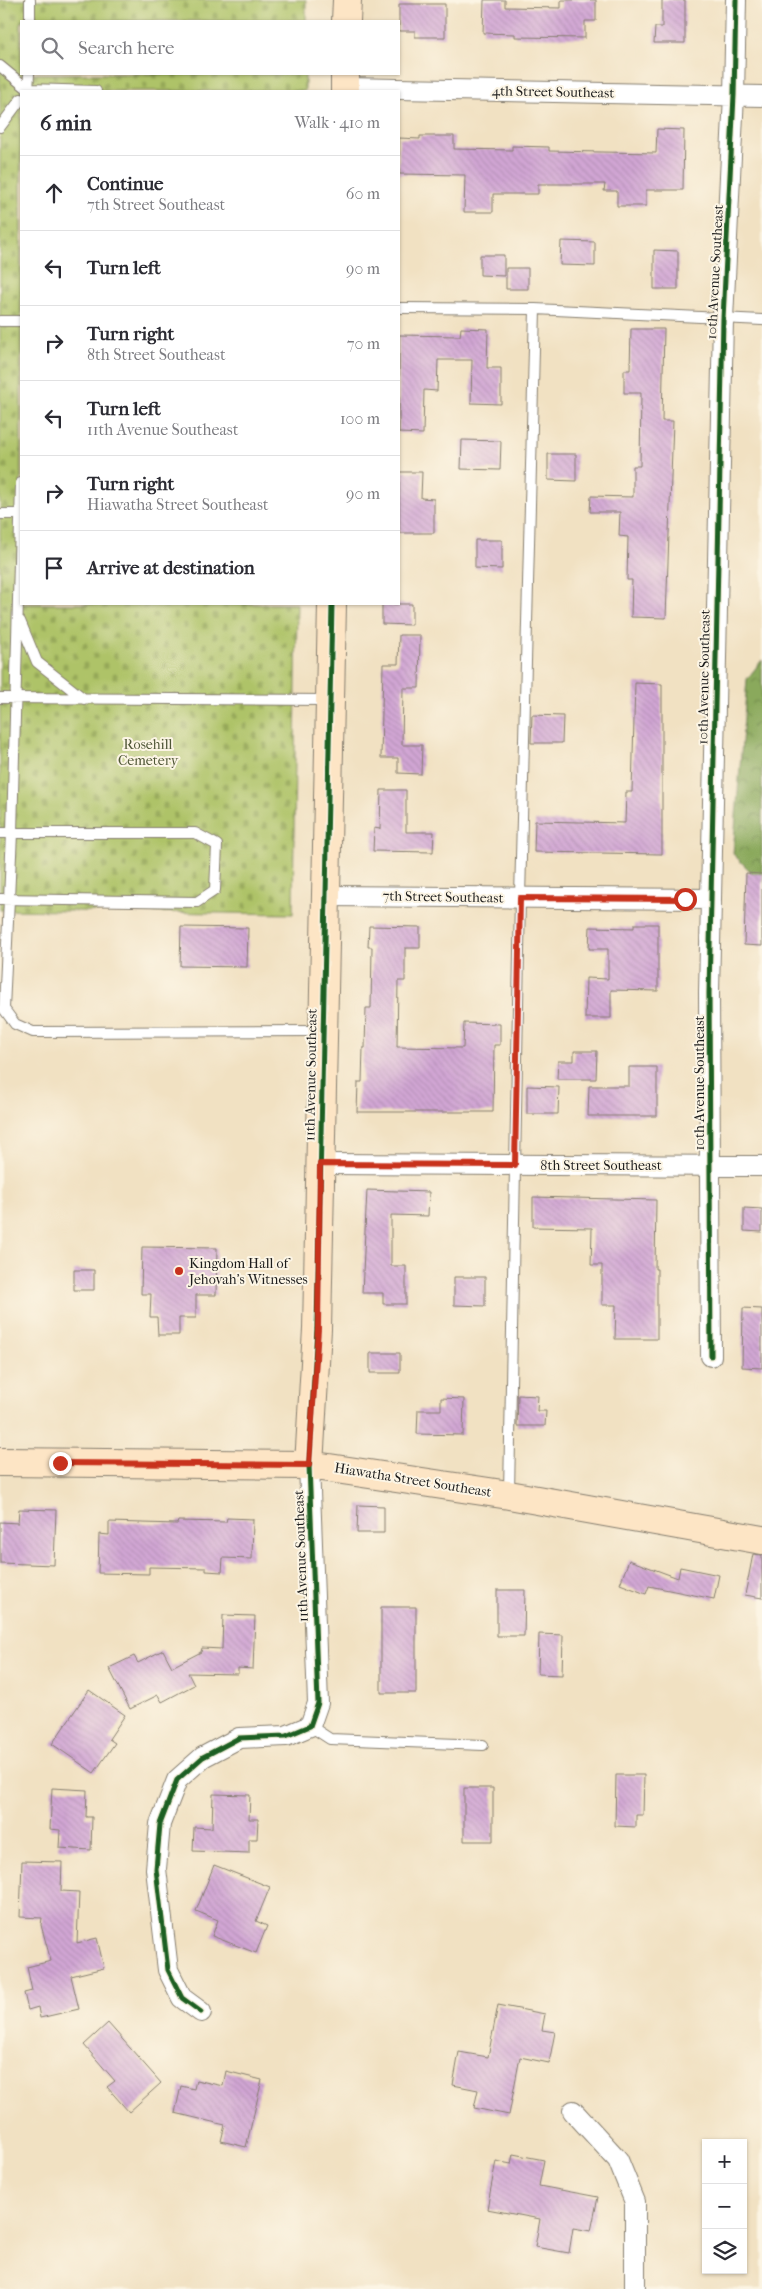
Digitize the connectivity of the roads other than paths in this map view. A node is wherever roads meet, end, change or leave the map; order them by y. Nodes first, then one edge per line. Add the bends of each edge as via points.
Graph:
1 (30, 0) edge
2 (347, 0) edge
3 (736, 0) edge
4 (30, 20) edge
5 (346, 20) edge
6 (0, 66) edge
7 (29, 75) edge
8 (345, 84) edge
9 (27, 90) edge
10 (28, 90) edge
11 (734, 95) junction
12 (762, 96) edge
13 (20, 99) edge
14 (0, 127) edge
15 (400, 308) edge
16 (535, 309) junction
17 (723, 319) junction
18 (762, 320) edge
19 (0, 321) edge
20 (20, 322) edge
21 (0, 514) edge
22 (20, 514) edge
23 (20, 576) edge
24 (332, 605) edge
25 (18, 616) junction
26 (0, 698) edge
27 (16, 698) junction
28 (84, 699) junction
29 (329, 700) junction
30 (0, 833) edge
31 (12, 833) junction
32 (325, 896) junction
33 (520, 898) junction
34 (4, 899) edge
35 (711, 899) junction
36 (323, 1031) junction
37 (320, 1164) junction
38 (515, 1165) junction
39 (710, 1166) junction
40 (762, 1166) edge
41 (711, 1356) dead end
42 (0, 1462) edge
43 (309, 1465) junction
44 (509, 1495) junction
45 (762, 1540) edge
46 (310, 1726) junction
47 (483, 1745) dead end
48 (201, 2012) dead end
49 (573, 2111) dead end
50 (635, 2289) edge

1 - 4 lane
2 - 5 street
3 - 11 street, 10th Avenue Southeast
6 - 9 lane
7 - 10 lane
8 - 11 street, 4th Street Southeast
11 - 12 street, 4th Street Southeast
11 - 17 street, 10th Avenue Southeast
13 - 14 lane
15 - 16 lane
16 - 17 lane
16 - 33 lane
17 - 18 lane
17 - 35 street, 10th Avenue Southeast
19 - 20 lane
21 - 22 lane
23 - 25 lane
24 - 29 street, 11th Avenue Southeast
25 - 27 lane
25 - 28 lane via 37,662
26 - 27 lane
27 - 28 lane
27 - 31 lane
28 - 29 lane
29 - 32 street, 11th Avenue Southeast
30 - 31 lane
31 - 34 lane
31 - 34 lane via 195,833 216,845 215,890 197,902
32 - 33 street, 7th Street Southeast
32 - 36 street, 11th Avenue Southeast
33 - 35 street, 7th Street Southeast
33 - 38 lane
34 - 36 lane via 4,1009 14,1024 33,1032
35 - 39 street, 10th Avenue Southeast
36 - 37 street, 11th Avenue Southeast
37 - 38 street, 8th Street Southeast
37 - 43 street, 11th Avenue Southeast via 318,1329
38 - 39 street, 8th Street Southeast
38 - 44 lane
39 - 40 street, 8th Street Southeast
39 - 41 street, 10th Avenue Southeast
42 - 43 street, Hiawatha Street Southeast
43 - 44 street, Hiawatha Street Southeast
43 - 46 street, 11th Avenue Southeast via 318,1703
44 - 45 street, Hiawatha Street Southeast
46 - 47 lane via 330,1739
46 - 48 street via 286,1736 239,1738 203,1757 177,1780 163,1815 156,1870 168,1970 182,1998
49 - 50 street via 618,2160 635,2202

